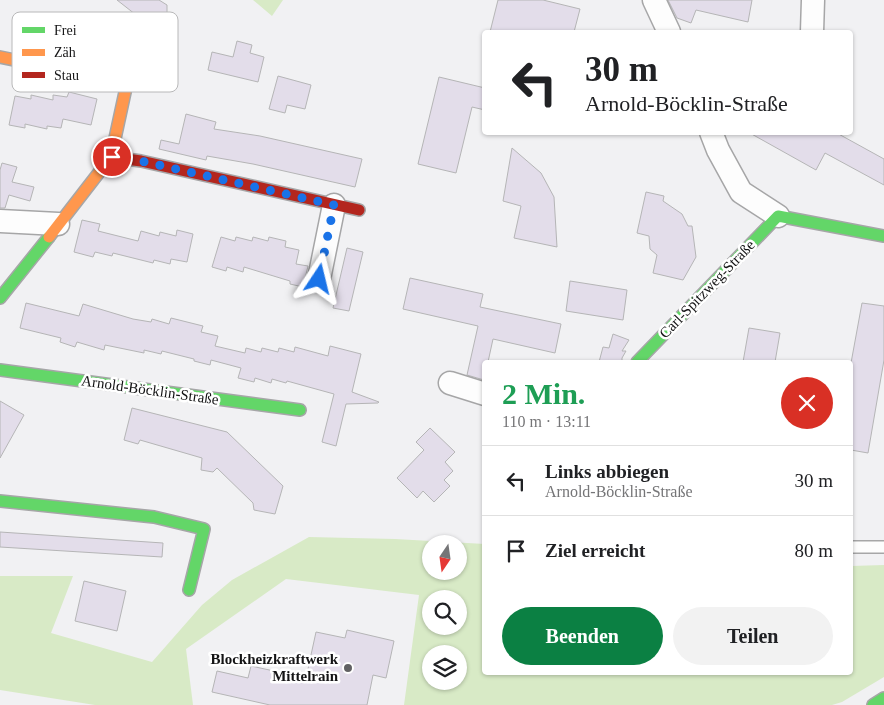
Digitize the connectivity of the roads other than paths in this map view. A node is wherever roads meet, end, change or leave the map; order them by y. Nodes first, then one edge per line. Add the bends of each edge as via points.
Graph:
1 (654, 0) edge
2 (813, 0) edge
3 (668, 30) edge
4 (812, 30) edge
5 (125, 92) edge
6 (712, 135) edge
7 (112, 157) junction
8 (334, 205) junction
9 (358, 210) dead end
10 (778, 216) junction
11 (0, 221) edge
12 (58, 224) junction
13 (884, 236) edge
14 (319, 279) dead end
15 (0, 298) edge
16 (639, 360) edge
17 (0, 370) edge
18 (450, 383) dead end
19 (482, 393) edge
20 (300, 410) dead end
21 (0, 501) edge
22 (853, 547) edge
23 (884, 547) edge
24 (189, 590) dead end
25 (884, 698) edge
26 (873, 705) edge

1 - 3 street
2 - 4 street
5 - 7 street
6 - 10 street via 741,192
7 - 8 street
7 - 12 street
8 - 9 street
8 - 14 street
10 - 13 street
10 - 16 street, Carl-Spitzweg-Straße
11 - 12 street
12 - 15 street
17 - 20 street, Arnold-Böcklin-Straße
18 - 19 street
21 - 24 street via 154,517 204,529
22 - 23 lane
25 - 26 street

